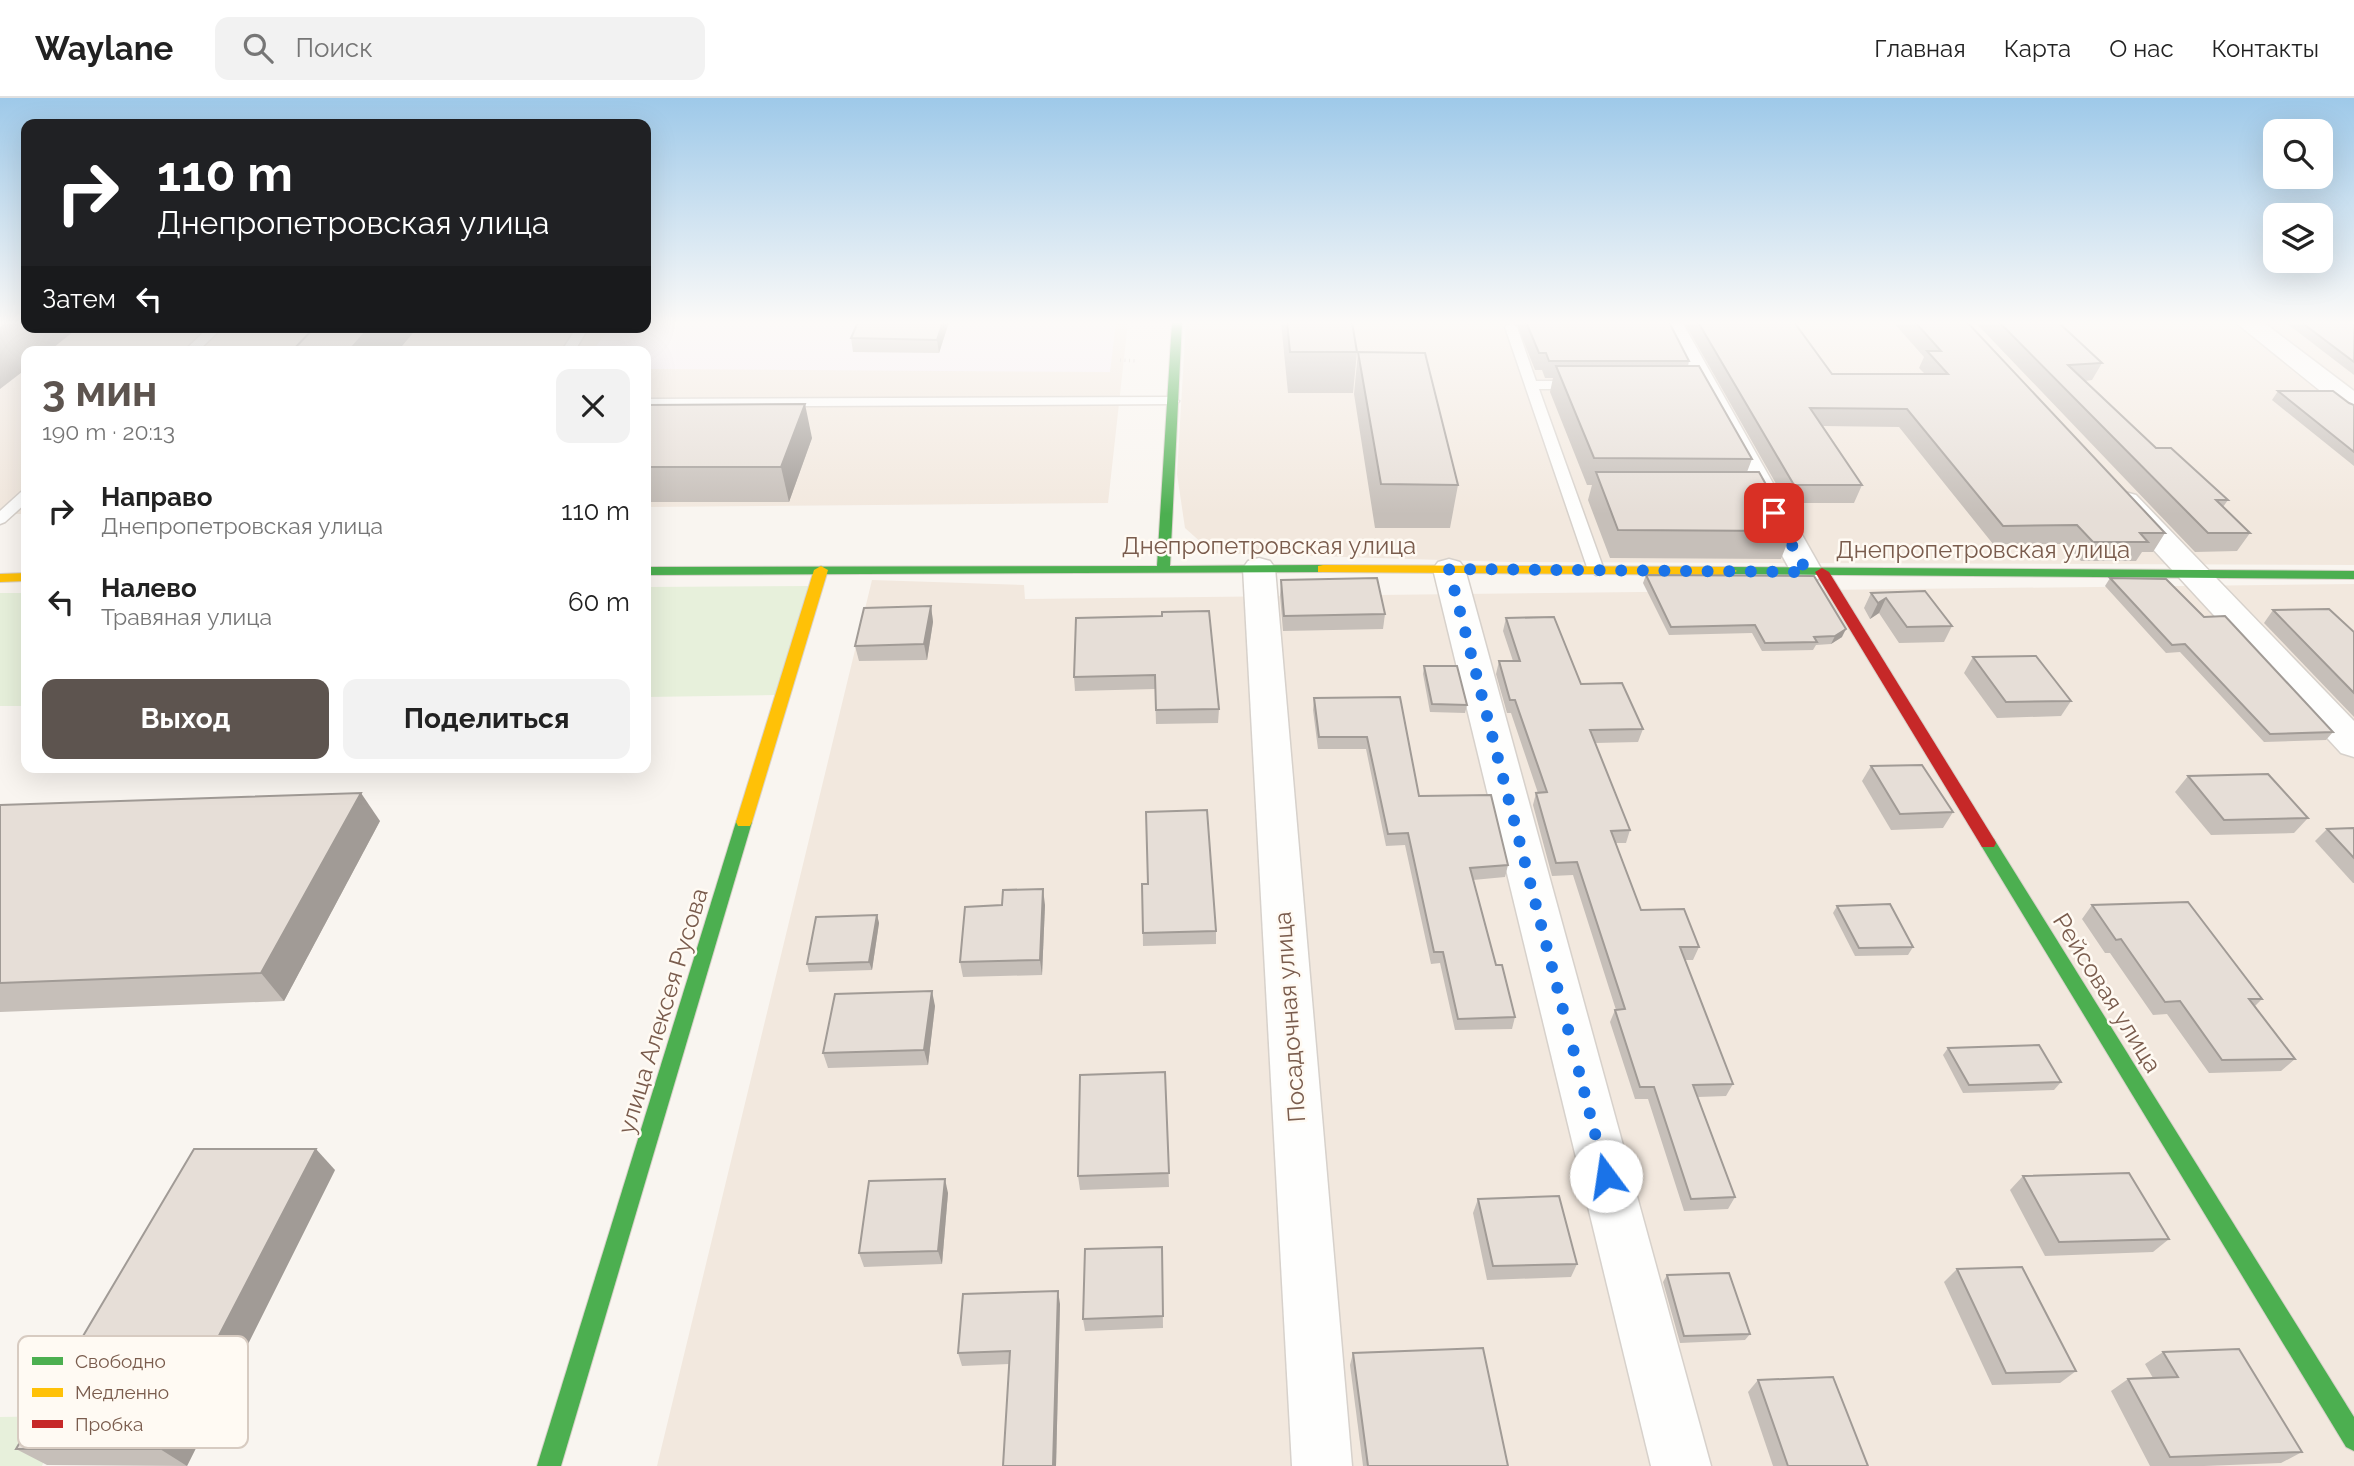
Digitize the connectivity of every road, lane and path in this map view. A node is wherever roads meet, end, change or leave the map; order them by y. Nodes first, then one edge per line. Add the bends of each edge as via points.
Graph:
1 (1531, 385) edge
2 (1173, 386) edge
3 (1698, 386) edge
4 (2330, 386) edge
5 (1172, 401) junction
6 (651, 403) edge
7 (2354, 404) edge
8 (2108, 483) edge
9 (21, 500) edge
10 (0, 519) edge
11 (1163, 568) junction
12 (1259, 568) junction
13 (1449, 569) junction
14 (821, 570) junction
15 (1597, 570) junction
16 (651, 571) edge
17 (1814, 572) junction
18 (2193, 574) junction
19 (2354, 575) edge
20 (21, 577) edge
21 (0, 578) edge
22 (2354, 744) edge
23 (2354, 1439) edge
24 (549, 1466) edge
25 (1322, 1466) edge
26 (1681, 1466) edge

1 - 15 lane via 1576,492
2 - 5 street
3 - 17 street via 1756,493
4 - 7 street
5 - 6 lane
5 - 11 street
8 - 18 street
9 - 10 lane
11 - 12 street, Днепропетровская улица
11 - 14 street, Днепропетровская улица
12 - 13 street, Днепропетровская улица
12 - 25 street, Посадочная улица
13 - 15 street, Днепропетровская улица
13 - 26 street
14 - 16 street, Днепропетровская улица
14 - 24 street, улица Алексея Русова
15 - 17 street, Днепропетровская улица
17 - 18 street, Днепропетровская улица
17 - 23 street, Рейсовая улица
18 - 19 street, Днепропетровская улица
18 - 22 street
20 - 21 street

